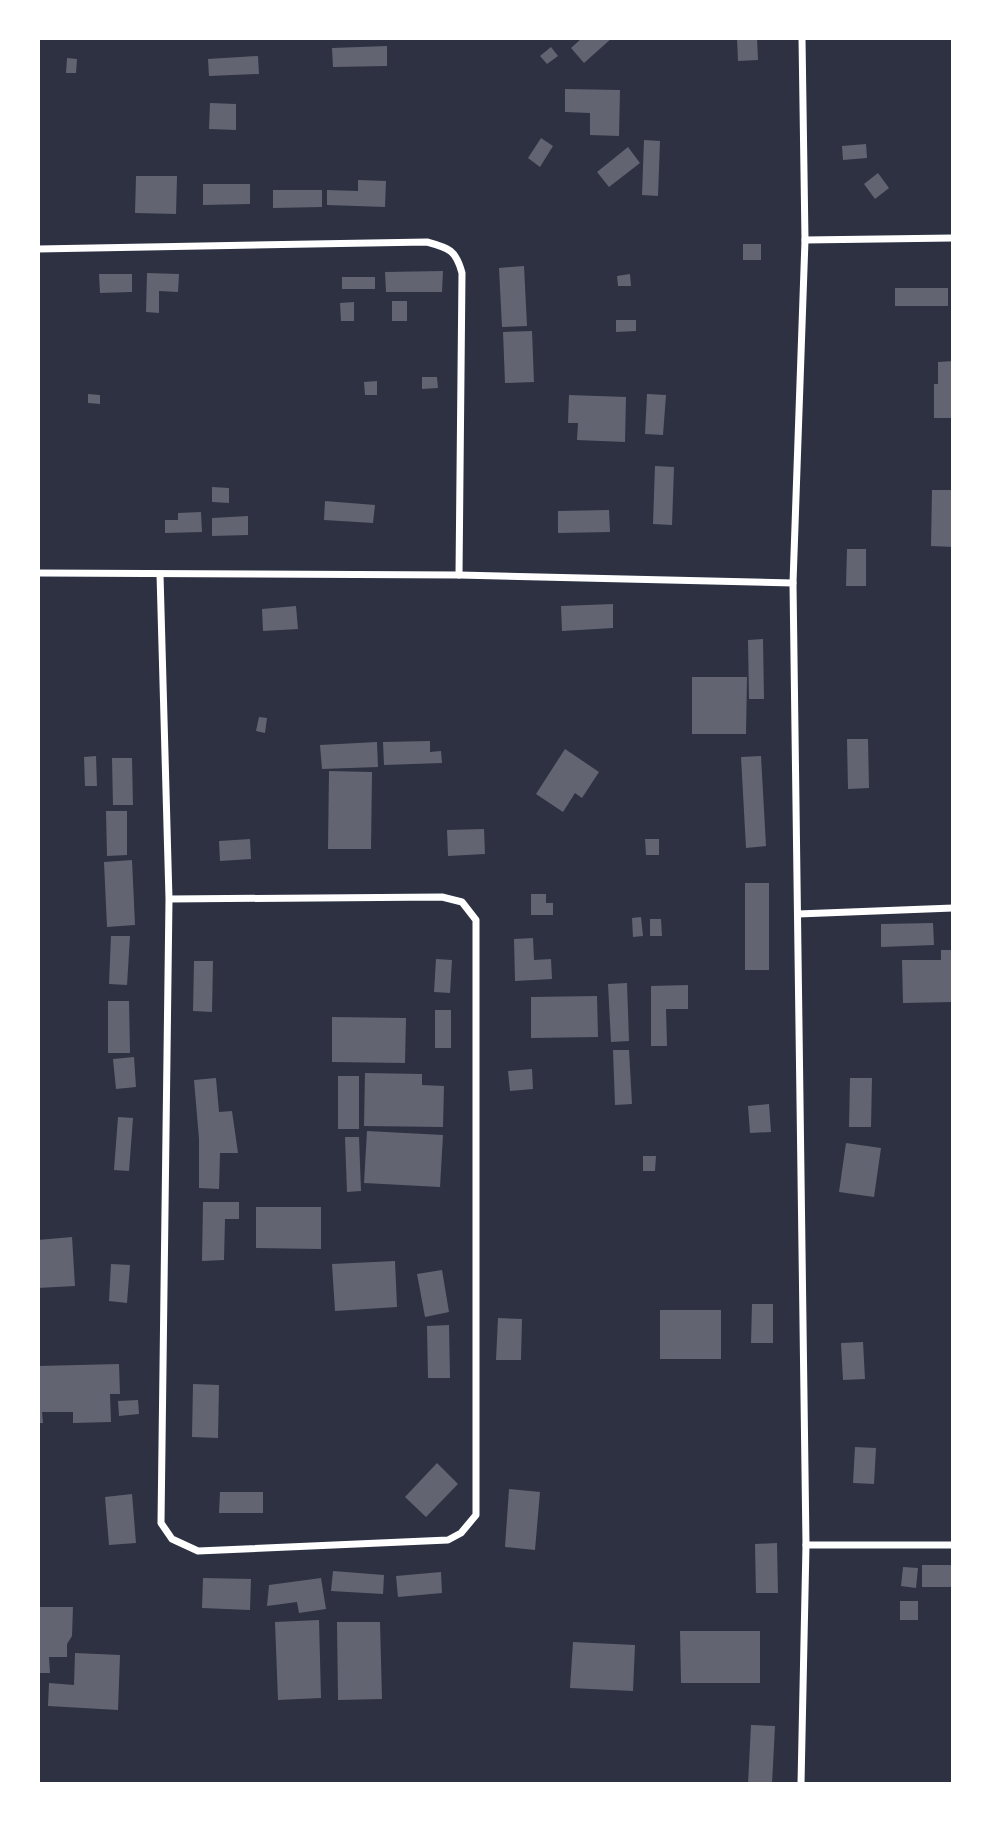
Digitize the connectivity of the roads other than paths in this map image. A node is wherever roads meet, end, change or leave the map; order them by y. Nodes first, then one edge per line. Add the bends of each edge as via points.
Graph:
1 (802, 38) edge
2 (953, 238) edge
3 (805, 240) junction
4 (38, 249) edge
5 (38, 573) edge
6 (160, 574) junction
7 (459, 575) junction
8 (793, 583) junction
9 (169, 899) junction
10 (953, 908) edge
11 (798, 914) junction
12 (806, 1545) junction
13 (953, 1545) edge
14 (801, 1783) edge

1 - 3 street
2 - 3 street
3 - 8 street
4 - 7 street via 427,242 446,247 458,257 462,273
5 - 6 street
6 - 7 street
6 - 9 street
7 - 8 street
8 - 11 street
9 - 9 street via 162,1523 172,1539 198,1551 448,1540 476,1515 476,920 462,902 442,897
10 - 11 street
11 - 12 street
12 - 13 street
12 - 14 street

